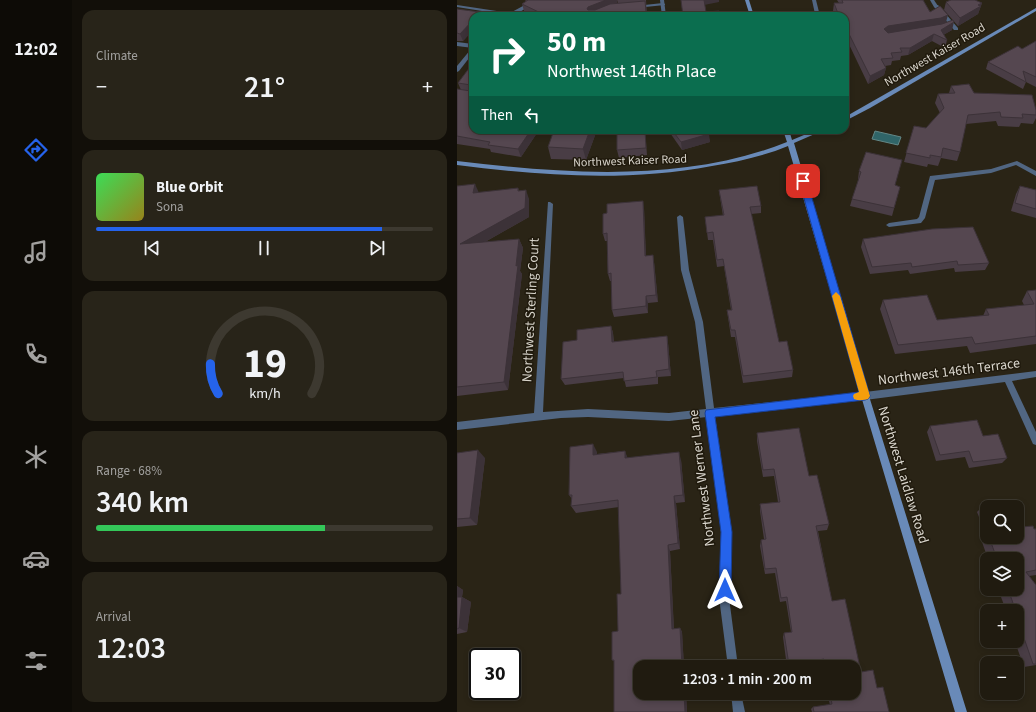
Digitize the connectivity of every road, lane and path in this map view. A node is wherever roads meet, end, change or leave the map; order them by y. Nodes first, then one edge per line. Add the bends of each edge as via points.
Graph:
1 (538, 0) edge
2 (747, 0) edge
3 (814, 0) edge
4 (932, 0) edge
5 (663, 2) edge
6 (457, 6) edge
7 (625, 8) edge
8 (1036, 9) edge
9 (492, 12) edge
10 (516, 12) edge
11 (664, 12) edge
12 (751, 12) edge
13 (818, 12) edge
14 (956, 29) dead end
15 (457, 44) edge
16 (469, 46) edge
17 (469, 55) edge
18 (457, 70) edge
19 (849, 116) edge
20 (787, 134) edge
21 (812, 134) edge
22 (791, 144) junction
23 (457, 164) edge
24 (1036, 174) edge
25 (549, 204) dead end
26 (680, 216) dead end
27 (889, 225) dead end
28 (1036, 374) edge
29 (1007, 378) junction
30 (865, 396) junction
31 (710, 413) junction
32 (538, 417) junction
33 (457, 426) edge
34 (1036, 441) edge
35 (732, 660) edge
36 (737, 700) edge
37 (739, 712) edge
38 (961, 712) edge

1 - 10 street
2 - 12 main road
3 - 13 street
4 - 14 street via 948,25
5 - 7 street
5 - 11 street
6 - 9 street
8 - 19 main road, Northwest Kaiser Road
15 - 16 street
17 - 18 street
20 - 22 main road, Northwest Laidlaw Road
21 - 22 main road, Northwest Kaiser Road
22 - 23 main road, Northwest Kaiser Road via 727,162 667,172 559,174
22 - 30 main road, Northwest Laidlaw Road
24 - 27 street via 1017,163 991,171 932,178 922,218 919,221
25 - 32 street, Northwest Sterling Court
26 - 31 street, Northwest Werner Lane via 685,270 699,322
28 - 29 street, Northwest 146th Terrace
29 - 30 street, Northwest 146th Terrace
29 - 34 street
30 - 31 street, Northwest 146th Terrace
30 - 38 main road, Northwest Laidlaw Road
31 - 32 street, Northwest 146th Terrace via 669,417 588,413
31 - 35 street, Northwest Werner Lane via 726,532 725,606
32 - 33 street, Northwest 146th Terrace
36 - 37 street

